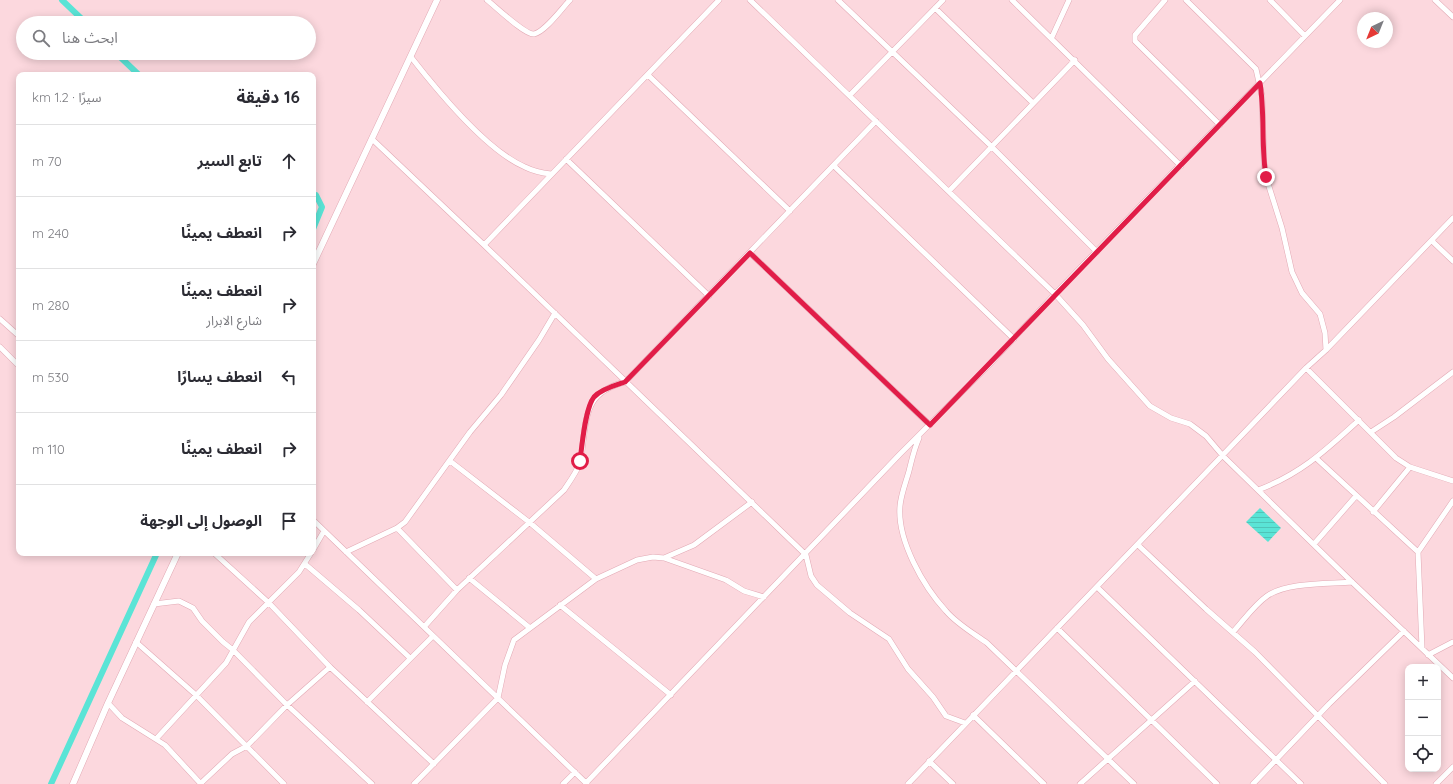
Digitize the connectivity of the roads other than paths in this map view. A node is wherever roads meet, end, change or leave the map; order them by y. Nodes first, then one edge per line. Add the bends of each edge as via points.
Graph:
1 (437, 0) edge
2 (487, 0) edge
3 (570, 0) edge
4 (719, 0) edge
5 (838, 0) edge
6 (943, 0) edge
7 (1012, 0) edge
8 (1069, 0) edge
9 (1165, 0) edge
10 (1186, 0) edge
11 (1270, 0) edge
12 (1340, 0) edge
13 (1435, 0) edge
14 (753, 1) edge
15 (935, 8) junction
16 (1453, 17) edge
17 (1305, 36) junction
18 (1052, 38) junction
19 (892, 51) junction
20 (411, 57) junction
21 (1075, 60) junction
22 (648, 75) junction
23 (1260, 83) junction
24 (850, 95) junction
25 (1033, 103) junction
26 (876, 122) junction
27 (1220, 125) junction
28 (372, 139) junction
29 (991, 146) junction
30 (566, 159) junction
31 (834, 166) junction
32 (1181, 166) junction
33 (551, 174) junction
34 (949, 191) junction
35 (790, 211) junction
36 (1453, 218) edge
37 (1432, 241) junction
38 (484, 245) junction
39 (1097, 252) junction
40 (750, 253) junction
41 (316, 258) edge
42 (1453, 261) edge
43 (1055, 294) junction
44 (708, 296) junction
45 (555, 313) junction
46 (0, 319) edge
47 (16, 333) edge
48 (1014, 339) junction
49 (0, 347) edge
50 (1326, 350) junction
51 (16, 363) edge
52 (1306, 368) junction
53 (1453, 372) edge
54 (625, 382) junction
55 (1358, 420) junction
56 (930, 425) junction
57 (1371, 432) junction
58 (920, 436) junction
59 (1223, 456) junction
60 (1316, 459) junction
61 (450, 461) junction
62 (1410, 467) junction
63 (1453, 482) edge
64 (1258, 490) junction
65 (1356, 496) junction
66 (1453, 501) edge
67 (752, 502) junction
68 (1448, 508) junction
69 (1373, 512) junction
70 (1453, 513) edge
71 (529, 522) junction
72 (316, 523) edge
73 (397, 528) junction
74 (324, 531) junction
75 (1314, 544) junction
76 (316, 545) edge
77 (1138, 545) junction
78 (346, 552) junction
79 (1418, 552) junction
80 (806, 555) junction
81 (177, 556) edge
82 (217, 556) edge
83 (309, 556) edge
84 (664, 558) junction
85 (305, 564) junction
86 (469, 578) junction
87 (596, 579) junction
88 (1352, 582) junction
89 (1097, 587) junction
90 (457, 590) junction
91 (764, 597) junction
92 (269, 603) junction
93 (154, 604) junction
94 (560, 605) junction
95 (424, 628) junction
96 (530, 628) junction
97 (1057, 628) junction
98 (1404, 631) junction
99 (1233, 632) junction
100 (433, 636) junction
101 (136, 642) junction
102 (1453, 642) edge
103 (1422, 648) junction
104 (233, 650) junction
105 (1428, 654) junction
106 (410, 658) junction
107 (330, 667) junction
108 (1016, 670) junction
109 (1453, 678) edge
110 (1195, 681) junction
111 (196, 695) junction
112 (671, 695) junction
113 (498, 698) junction
114 (367, 702) junction
115 (108, 703) junction
116 (288, 705) junction
117 (973, 715) junction
118 (1318, 715) junction
119 (1150, 720) junction
120 (965, 723) junction
121 (156, 739) junction
122 (247, 746) junction
123 (1108, 758) junction
124 (1275, 760) junction
125 (929, 761) junction
126 (434, 764) junction
127 (1453, 767) edge
128 (575, 772) junction
129 (73, 784) edge
130 (200, 784) edge
131 (284, 784) edge
132 (372, 784) edge
133 (414, 784) edge
134 (563, 784) edge
135 (587, 784) edge
136 (908, 784) edge
137 (952, 784) edge
138 (1044, 784) edge
139 (1080, 784) edge
140 (1134, 784) edge
141 (1217, 784) edge
142 (1253, 784) edge
143 (1301, 784) edge
144 (1385, 784) edge
145 (1436, 784) edge

1 - 20 street
2 - 3 street via 529,34 534,34 552,20
4 - 22 street
5 - 19 street
6 - 15 street
7 - 18 street
8 - 18 street
9 - 27 street via 1135,35 1135,41
10 - 23 street via 1252,63
11 - 17 street
12 - 17 street
13 - 16 street
14 - 24 street
15 - 19 street
15 - 25 street
17 - 23 street
18 - 21 street
19 - 24 street
19 - 29 street
20 - 28 street
20 - 33 street via 436,88 505,155 524,167
21 - 25 street
21 - 32 street
22 - 30 street
22 - 35 street
23 - 27 street
23 - 50 street via 1266,177 1292,272 1302,293 1320,314 1326,333
24 - 26 street
25 - 29 street
26 - 31 street
26 - 34 street
27 - 32 street
28 - 38 street
28 - 41 street
29 - 34 street
29 - 39 street
30 - 33 street
30 - 44 street
31 - 35 street
31 - 48 street
32 - 39 street
33 - 38 street
34 - 43 street
35 - 40 street
36 - 37 street
37 - 42 street
37 - 50 street
38 - 45 street
39 - 43 street
40 - 44 street
40 - 56 street
43 - 48 street
43 - 59 street via 1150,406 1170,418 1190,424 1206,436
44 - 54 street
45 - 54 street
45 - 61 street via 501,395
46 - 47 street
48 - 56 street
49 - 51 street
50 - 52 street
52 - 55 street
52 - 59 street
53 - 57 street
54 - 67 street
54 - 71 street via 610,387 594,397 575,474 564,490
55 - 57 street
55 - 60 street
56 - 58 street
57 - 62 street via 1396,458
58 - 80 street
58 - 108 street via 912,452 900,506 901,528 908,551 945,611 987,643
59 - 64 street
59 - 77 street
60 - 64 street via 1278,482
60 - 65 street
61 - 71 street
61 - 73 street via 406,522
62 - 63 street
62 - 69 street
64 - 75 street
65 - 69 street
65 - 75 street
66 - 68 street
67 - 80 street
67 - 84 street via 694,545
68 - 70 street
68 - 79 street
69 - 79 street
71 - 86 street
71 - 87 street
72 - 74 street
73 - 78 street
73 - 90 street
74 - 76 street
74 - 78 street
75 - 88 street
77 - 89 street
77 - 99 street
78 - 95 street
79 - 103 street
80 - 91 street
80 - 120 street via 811,576 817,585 850,613 889,638 908,669 946,716
81 - 93 street
82 - 92 street
83 - 85 street
84 - 87 street via 637,560
84 - 91 street via 721,578 744,591
85 - 92 street
85 - 106 street
86 - 90 street
86 - 96 street
87 - 94 street
88 - 98 street
88 - 99 street via 1302,585 1268,595 1256,604
89 - 97 street
89 - 110 street
90 - 95 street
91 - 112 street
92 - 104 street via 249,622
92 - 107 street
93 - 101 street
93 - 104 street via 179,601 187,604
94 - 96 street
94 - 112 street
95 - 100 street
96 - 113 street via 514,640 505,665
97 - 108 street
97 - 119 street
98 - 103 street
98 - 118 street
99 - 118 street
100 - 106 street
100 - 113 street
101 - 111 street
101 - 115 street
102 - 105 street
103 - 105 street
104 - 111 street via 226,663
104 - 116 street
105 - 109 street
106 - 114 street
107 - 114 street
107 - 116 street
108 - 117 street
108 - 123 street
110 - 119 street
110 - 124 street
111 - 121 street
111 - 122 street
112 - 135 street
113 - 126 street
113 - 128 street
114 - 126 street
115 - 121 street via 122,718
115 - 129 street
116 - 122 street
116 - 132 street
117 - 120 street
117 - 138 street
118 - 124 street
118 - 144 street
119 - 123 street
119 - 141 street
120 - 125 street
121 - 130 street via 165,745
122 - 130 street via 232,754
122 - 131 street
123 - 139 street
123 - 140 street
124 - 142 street
124 - 143 street
125 - 136 street
125 - 137 street
126 - 133 street
127 - 145 street
128 - 134 street
128 - 135 street

